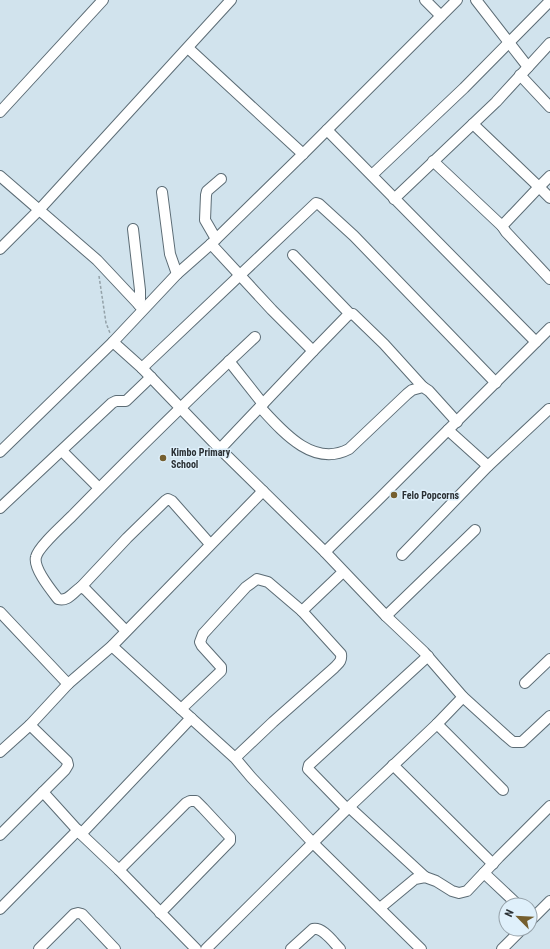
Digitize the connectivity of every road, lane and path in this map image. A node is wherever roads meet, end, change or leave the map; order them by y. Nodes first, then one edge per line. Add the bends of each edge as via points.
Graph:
1 (103, 0) edge
2 (231, 0) edge
3 (425, 0) edge
4 (457, 0) edge
5 (476, 0) edge
6 (550, 1) edge
7 (441, 16) junction
8 (509, 42) junction
9 (550, 43) edge
10 (188, 48) junction
11 (528, 67) junction
12 (520, 75) junction
13 (550, 107) edge
14 (0, 112) edge
15 (473, 124) junction
16 (327, 130) junction
17 (303, 154) junction
18 (433, 161) junction
19 (372, 175) junction
20 (0, 176) edge
21 (550, 176) edge
22 (221, 178) dead end
23 (539, 187) junction
24 (162, 192) dead end
25 (550, 198) edge
26 (394, 199) junction
27 (39, 210) junction
28 (502, 226) junction
29 (133, 229) dead end
30 (213, 241) junction
31 (0, 249) edge
32 (293, 255) dead end
33 (177, 274) junction
34 (240, 274) junction
35 (100, 276) dead end
36 (550, 279) edge
37 (141, 307) junction
38 (350, 314) junction
39 (550, 328) edge
40 (255, 337) dead end
41 (113, 342) junction
42 (536, 342) junction
43 (313, 351) junction
44 (229, 361) junction
45 (142, 368) junction
46 (151, 378) junction
47 (496, 383) junction
48 (423, 387) junction
49 (261, 406) junction
50 (180, 408) junction
51 (549, 409) edge
52 (457, 422) junction
53 (448, 430) junction
54 (220, 449) junction
55 (62, 451) junction
56 (0, 452) edge
57 (488, 466) junction
58 (99, 488) junction
59 (263, 491) junction
60 (0, 508) edge
61 (476, 530) dead end
62 (210, 544) junction
63 (325, 552) junction
64 (402, 555) dead end
65 (343, 572) junction
66 (81, 587) junction
67 (302, 611) junction
68 (0, 612) edge
69 (386, 616) junction
70 (126, 632) junction
71 (112, 646) junction
72 (428, 656) junction
73 (550, 659) edge
74 (525, 683) dead end
75 (68, 684) junction
76 (463, 697) junction
77 (181, 709) junction
78 (550, 717) edge
79 (191, 718) junction
80 (30, 724) junction
81 (437, 724) junction
82 (0, 752) edge
83 (235, 758) junction
84 (393, 765) junction
85 (503, 790) dead end
86 (43, 792) junction
87 (550, 806) edge
88 (348, 808) junction
89 (79, 832) junction
90 (0, 834) edge
91 (313, 843) junction
92 (493, 864) junction
93 (119, 870) junction
94 (484, 873) junction
95 (425, 877) junction
96 (510, 897) edge
97 (550, 901) edge
98 (380, 908) junction
99 (0, 909) edge
100 (538, 912) edge
101 (160, 913) junction
102 (514, 937) edge
103 (40, 949) edge
104 (115, 949) edge
105 (196, 949) edge
106 (206, 949) edge
107 (291, 949) edge
108 (340, 949) edge
109 (421, 949) edge
110 (502, 949) edge

1 - 14 street
2 - 10 street
3 - 7 street
4 - 7 street
5 - 8 street
6 - 8 street
7 - 16 street
8 - 11 street
8 - 19 street
9 - 11 street
10 - 17 street
10 - 27 street
11 - 12 street
12 - 13 street
12 - 15 street
15 - 18 street
15 - 23 street
16 - 17 street
16 - 19 street
17 - 30 street
18 - 26 street
18 - 28 street
19 - 26 street
20 - 27 street
21 - 23 street
22 - 30 street via 206,195 205,220
23 - 25 street
23 - 28 street
24 - 33 street via 170,254
26 - 42 street
27 - 31 street
27 - 37 street via 97,260
28 - 36 street
29 - 37 street
30 - 33 street
30 - 34 street
32 - 38 street
33 - 37 street
34 - 43 street
34 - 45 street
34 - 47 street via 314,203 318,203 354,236
35 - 41 path via 106,323
37 - 41 street
38 - 43 street
38 - 48 street via 384,344
39 - 42 street
40 - 44 street
41 - 45 street
41 - 56 street
42 - 47 street
43 - 49 street
44 - 49 street
44 - 50 street
45 - 46 street
46 - 50 street
46 - 55 street via 126,401 112,403
47 - 52 street
48 - 49 street via 407,394 349,450 340,454 321,454 302,446
48 - 52 street
49 - 54 street
50 - 54 street
50 - 58 street
51 - 57 street
52 - 53 street
53 - 57 street
53 - 63 street
54 - 59 street
55 - 58 street
55 - 60 street
57 - 64 street
58 - 66 street via 47,541 36,556 38,568 58,599 67,599
59 - 62 street
59 - 63 street
61 - 69 street
62 - 66 street via 172,501 165,501
62 - 70 street
63 - 65 street
65 - 67 street
65 - 69 street
66 - 70 street
67 - 77 street via 268,582 257,579 246,587 200,639 202,646 221,667 221,671
67 - 83 street via 342,658
68 - 75 street
69 - 72 street
70 - 71 street
71 - 75 street
71 - 77 street
72 - 76 street
72 - 88 street via 309,766 308,769
73 - 74 street
75 - 80 street
76 - 78 street via 513,742 522,742
76 - 81 street
77 - 79 street
79 - 83 street
79 - 89 street
80 - 82 street
80 - 86 street via 68,765
81 - 84 street
81 - 85 street
83 - 91 street
84 - 88 street
84 - 92 street
86 - 89 street
86 - 90 street
87 - 92 street
88 - 91 street
88 - 95 street
89 - 93 street
89 - 99 street
91 - 98 street
91 - 106 street
92 - 94 street
93 - 101 street
93 - 101 street via 190,800 196,801 203,808 230,837 230,841
94 - 95 street via 467,891 459,893
94 - 96 street
95 - 98 street via 415,879
97 - 100 street
98 - 109 street
101 - 105 street
102 - 110 street
103 - 104 street via 74,914 78,913 82,914
107 - 108 street via 317,928

